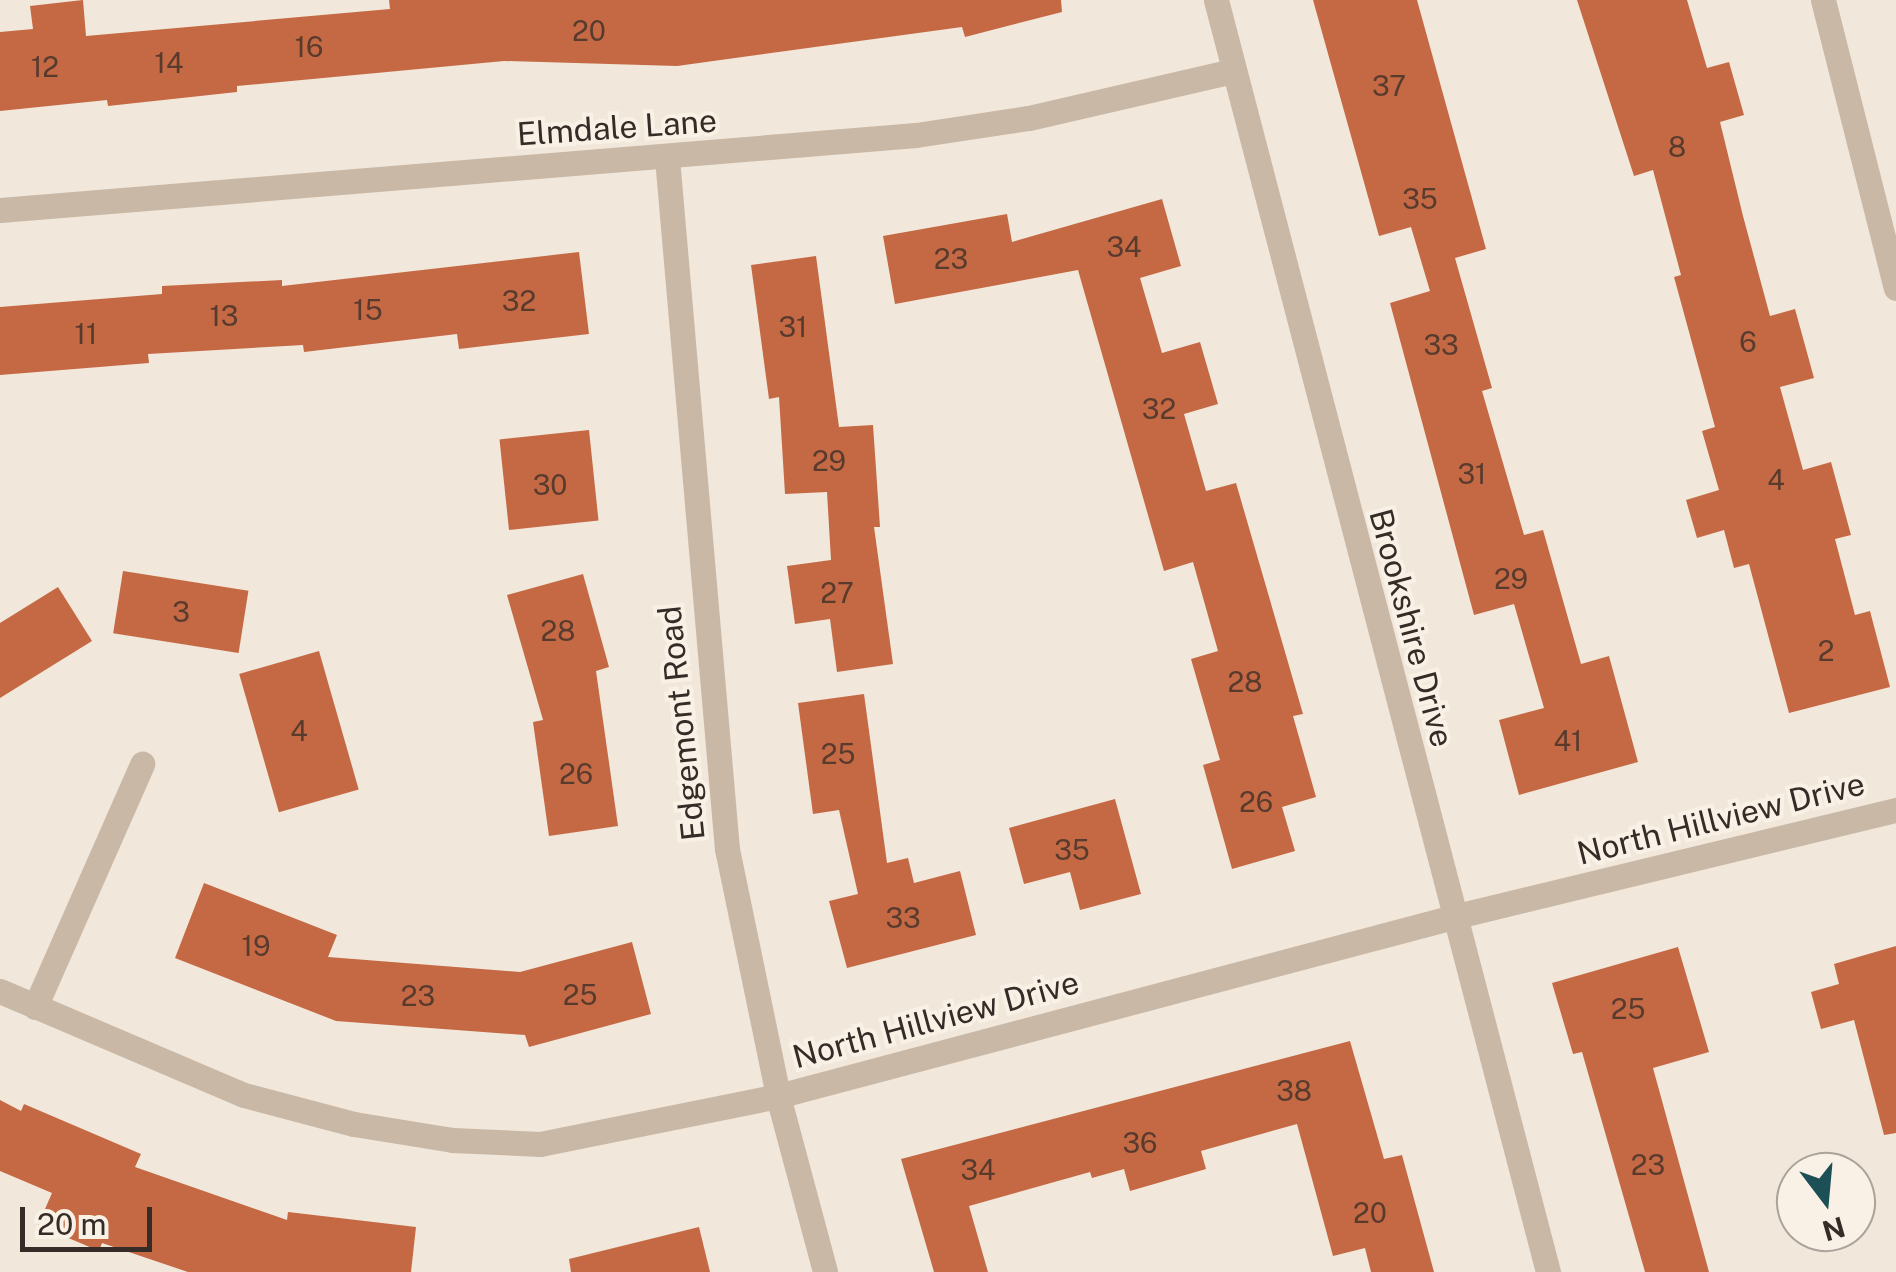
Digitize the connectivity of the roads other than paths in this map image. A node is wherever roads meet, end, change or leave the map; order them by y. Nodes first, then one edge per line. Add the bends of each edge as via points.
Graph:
1 (1216, 0) edge
2 (1822, 0) edge
3 (1234, 71) junction
4 (668, 158) junction
5 (0, 210) edge
6 (1896, 288) edge
7 (142, 764) dead end
8 (1896, 810) edge
9 (1452, 917) junction
10 (0, 991) edge
11 (34, 1007) junction
12 (778, 1096) junction
13 (825, 1272) edge
14 (1548, 1272) edge

1 - 3 street, Brookshire Drive
2 - 6 street
3 - 4 street, Elmdale Lane via 1029,118
3 - 9 street, Brookshire Drive
4 - 5 street, Elmdale Lane
4 - 12 street, Edgemont Road via 727,849
7 - 11 street
8 - 9 street, North Hillview Drive
9 - 12 street, North Hillview Drive
9 - 14 street, Brookshire Drive
10 - 11 street, North Hillview Drive
11 - 12 street, North Hillview Drive via 244,1095 354,1124 454,1140 540,1144
12 - 13 street, Edgemont Road

